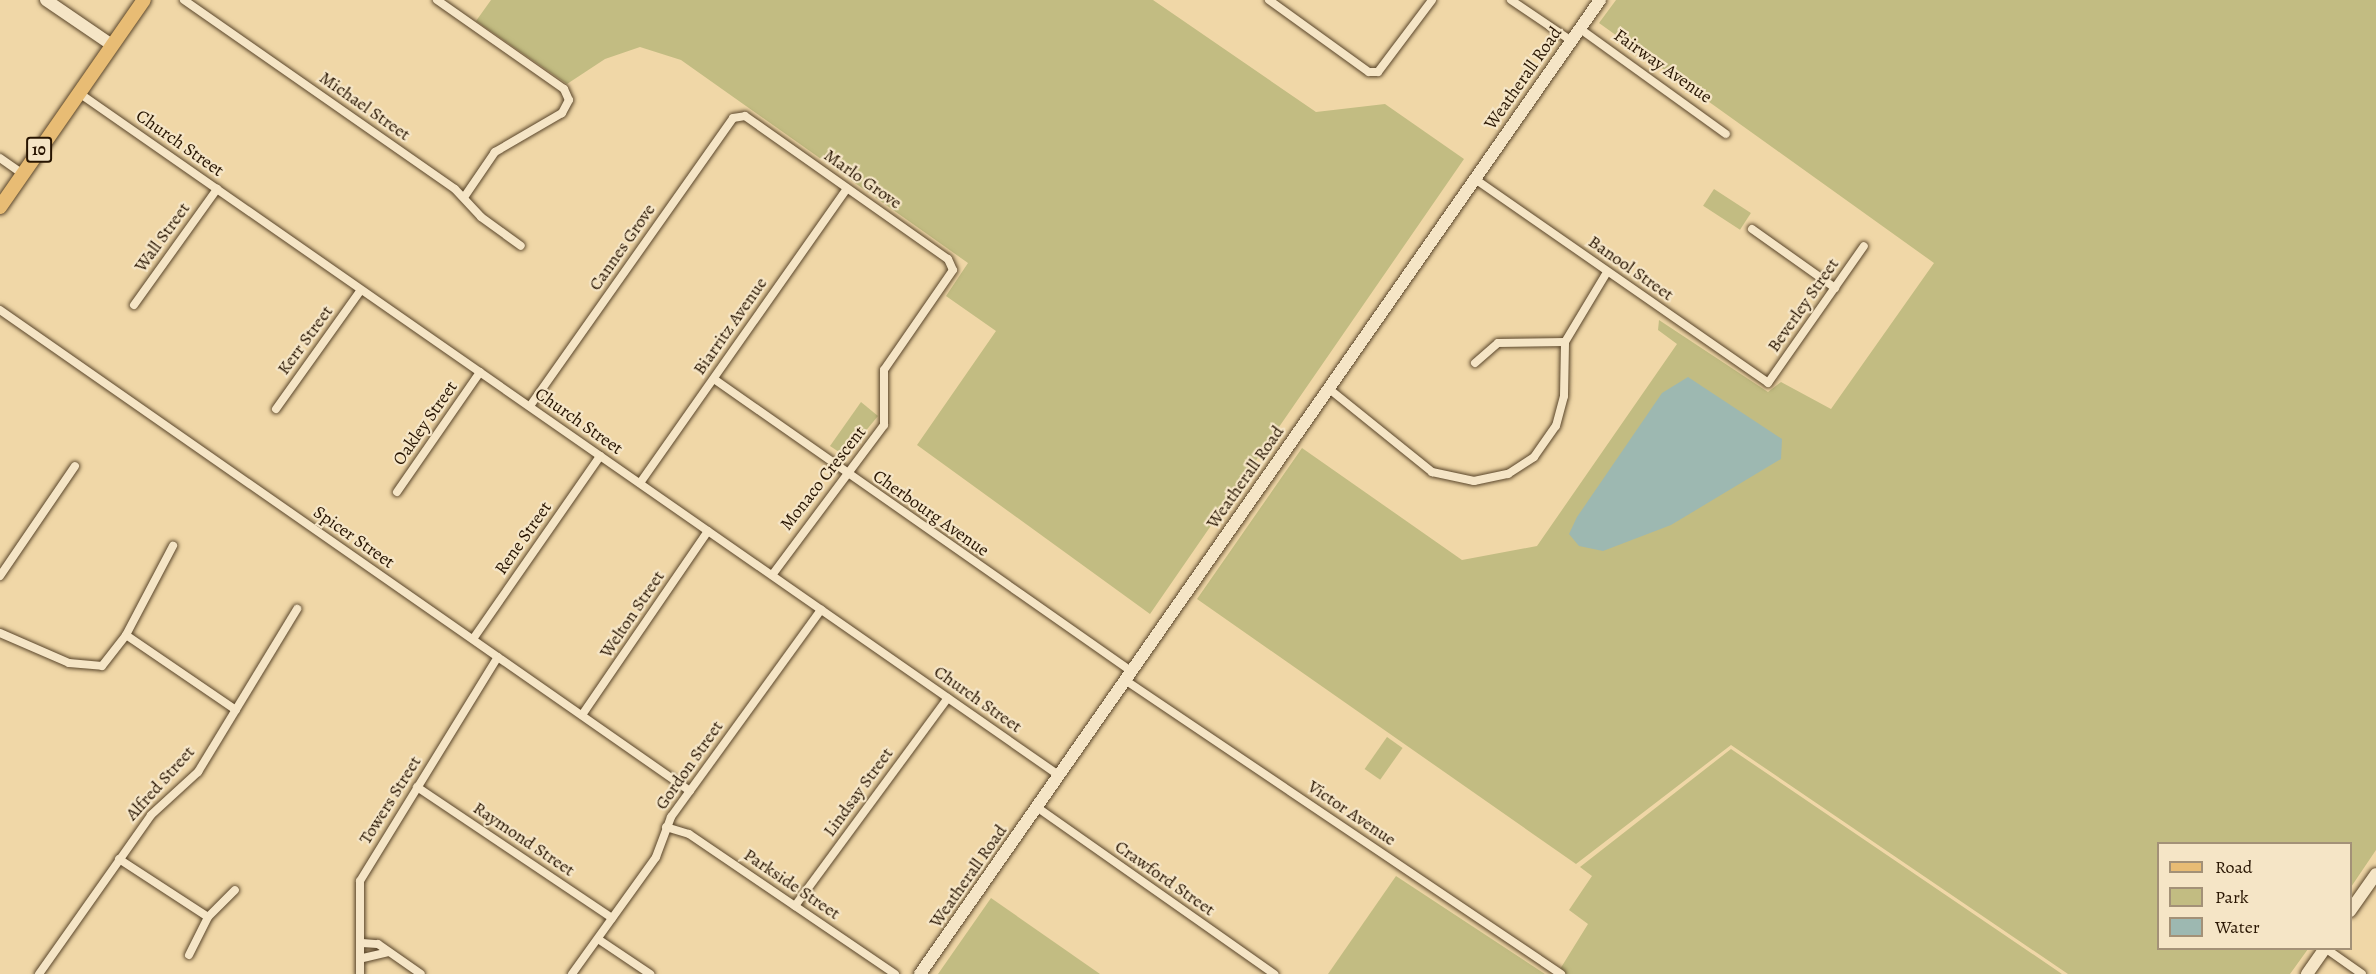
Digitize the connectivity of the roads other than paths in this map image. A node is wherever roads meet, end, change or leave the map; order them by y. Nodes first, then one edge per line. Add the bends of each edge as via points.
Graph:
1 (46, 0) edge
2 (144, 0) edge
3 (184, 0) edge
4 (437, 0) edge
5 (1269, 0) edge
6 (1432, 0) edge
7 (1511, 0) edge
8 (1600, 0) edge
9 (1579, 28) junction
10 (1570, 40) junction
11 (112, 45) junction
12 (79, 93) junction
13 (745, 116) joint
14 (1726, 134) dead end
15 (0, 158) edge
16 (23, 174) junction
17 (1475, 179) junction
18 (847, 188) junction
19 (217, 189) junction
20 (465, 196) junction
21 (0, 207) edge
22 (1752, 230) dead end
23 (521, 246) dead end
24 (1864, 246) dead end
25 (1608, 272) junction
26 (951, 276) joint
27 (1835, 288) junction
28 (361, 290) junction
29 (134, 305) dead end
30 (0, 310) edge
31 (1565, 342) junction
32 (1475, 363) dead end
33 (480, 372) junction
34 (714, 379) junction
35 (1768, 383) joint
36 (1328, 388) junction
37 (530, 406) junction
38 (276, 409) dead end
39 (600, 456) junction
40 (75, 466) dead end
41 (849, 476) junction
42 (640, 483) junction
43 (397, 492) dead end
44 (708, 531) junction
45 (173, 546) dead end
46 (772, 575) junction
47 (0, 576) edge
48 (297, 609) dead end
49 (821, 610) junction
50 (0, 633) edge
51 (126, 635) junction
52 (473, 639) junction
53 (498, 657) junction
54 (1128, 676) junction
55 (948, 698) junction
56 (236, 710) junction
57 (582, 715) junction
58 (1060, 776) junction
59 (417, 787) junction
60 (690, 791) junction
61 (1038, 808) junction
62 (666, 827) junction
63 (119, 860) junction
64 (2376, 874) edge
65 (235, 890) dead end
66 (795, 906) junction
67 (2352, 908) edge
68 (208, 917) junction
69 (612, 918) junction
70 (598, 939) junction
71 (362, 943) junction
72 (2324, 950) edge
73 (2328, 950) edge
74 (389, 952) junction
75 (189, 955) dead end
76 (363, 958) junction
77 (39, 974) edge
78 (360, 974) edge
79 (421, 974) edge
80 (572, 974) edge
81 (650, 974) edge
82 (895, 974) edge
83 (921, 974) edge
84 (1274, 974) edge
85 (1561, 974) edge
86 (2307, 974) edge
87 (2362, 974) edge

1 - 11 street
2 - 11 main road, 10
3 - 20 street, Michael Street
4 - 20 street via 564,89 569,100 562,113 495,152
5 - 6 street via 1369,72 1385,69
7 - 10 street
8 - 9 street, Weatherall Road
9 - 10 street, Weatherall Road
9 - 14 street, Fairway Avenue
10 - 17 street, Weatherall Road
11 - 12 main road, 10
12 - 16 main road, 10
12 - 19 street, Church Street
13 - 18 street, Marlo Grove
13 - 37 street, Cannes Grove via 733,118
15 - 16 street
16 - 21 main road, 10
17 - 25 street, Banool Street
17 - 36 street, Weatherall Road
18 - 26 street, Marlo Grove via 948,259
18 - 34 street, Biarritz Avenue
19 - 28 street, Church Street
19 - 29 street, Wall Street
20 - 23 street, Michael Street via 481,217
22 - 27 street
24 - 27 street, Beverley Street
25 - 31 street
25 - 35 street, Banool Street
26 - 41 street, Monaco Crescent via 884,370 887,419
27 - 35 street, Beverley Street
28 - 33 street, Church Street
28 - 38 street, Kerr Street
30 - 52 street, Spicer Street
31 - 32 street via 1498,343
31 - 36 street via 1564,396 1552,435 1527,463 1491,479 1456,480 1424,468 1388,432
33 - 37 street, Church Street
33 - 43 street, Oakley Street
34 - 41 street, Cherbourg Avenue
34 - 42 street, Biarritz Avenue
36 - 54 street, Weatherall Road
37 - 39 street, Church Street
39 - 42 street, Church Street
39 - 52 street, Rene Street
40 - 47 street
41 - 46 street, Monaco Crescent
41 - 54 street, Cherbourg Avenue
42 - 44 street, Church Street
44 - 46 street, Church Street
44 - 57 street, Welton Street
45 - 51 street
46 - 49 street, Church Street
48 - 56 street, Alfred Street
49 - 55 street, Church Street
49 - 60 street, Gordon Street
50 - 51 street via 91,668 111,658
51 - 56 street
52 - 53 street, Spicer Street
53 - 57 street, Spicer Street
53 - 59 street, Towers Street
54 - 58 street, Weatherall Road
54 - 85 street, Victor Avenue
55 - 58 street, Church Street
55 - 66 street, Lindsay Street
56 - 63 street, Alfred Street via 198,772 160,804
57 - 60 street, Spicer Street
58 - 61 street, Weatherall Road
59 - 69 street, Raymond Street
59 - 71 street, Towers Street via 360,881
60 - 62 street, Gordon Street
61 - 83 street, Weatherall Road
61 - 84 street, Crawford Street
62 - 66 street, Parkside Street via 689,834
62 - 69 street, Gordon Street via 656,857
63 - 68 street
63 - 77 street, Alfred Street
64 - 67 street
65 - 68 street
66 - 82 street, Parkside Street
68 - 75 street
69 - 70 street, Gordon Street
70 - 80 street, Gordon Street
70 - 81 street
71 - 74 street
71 - 76 street, Towers Street
72 - 86 street
73 - 87 street
74 - 76 street
74 - 79 street
76 - 78 street, Towers Street

